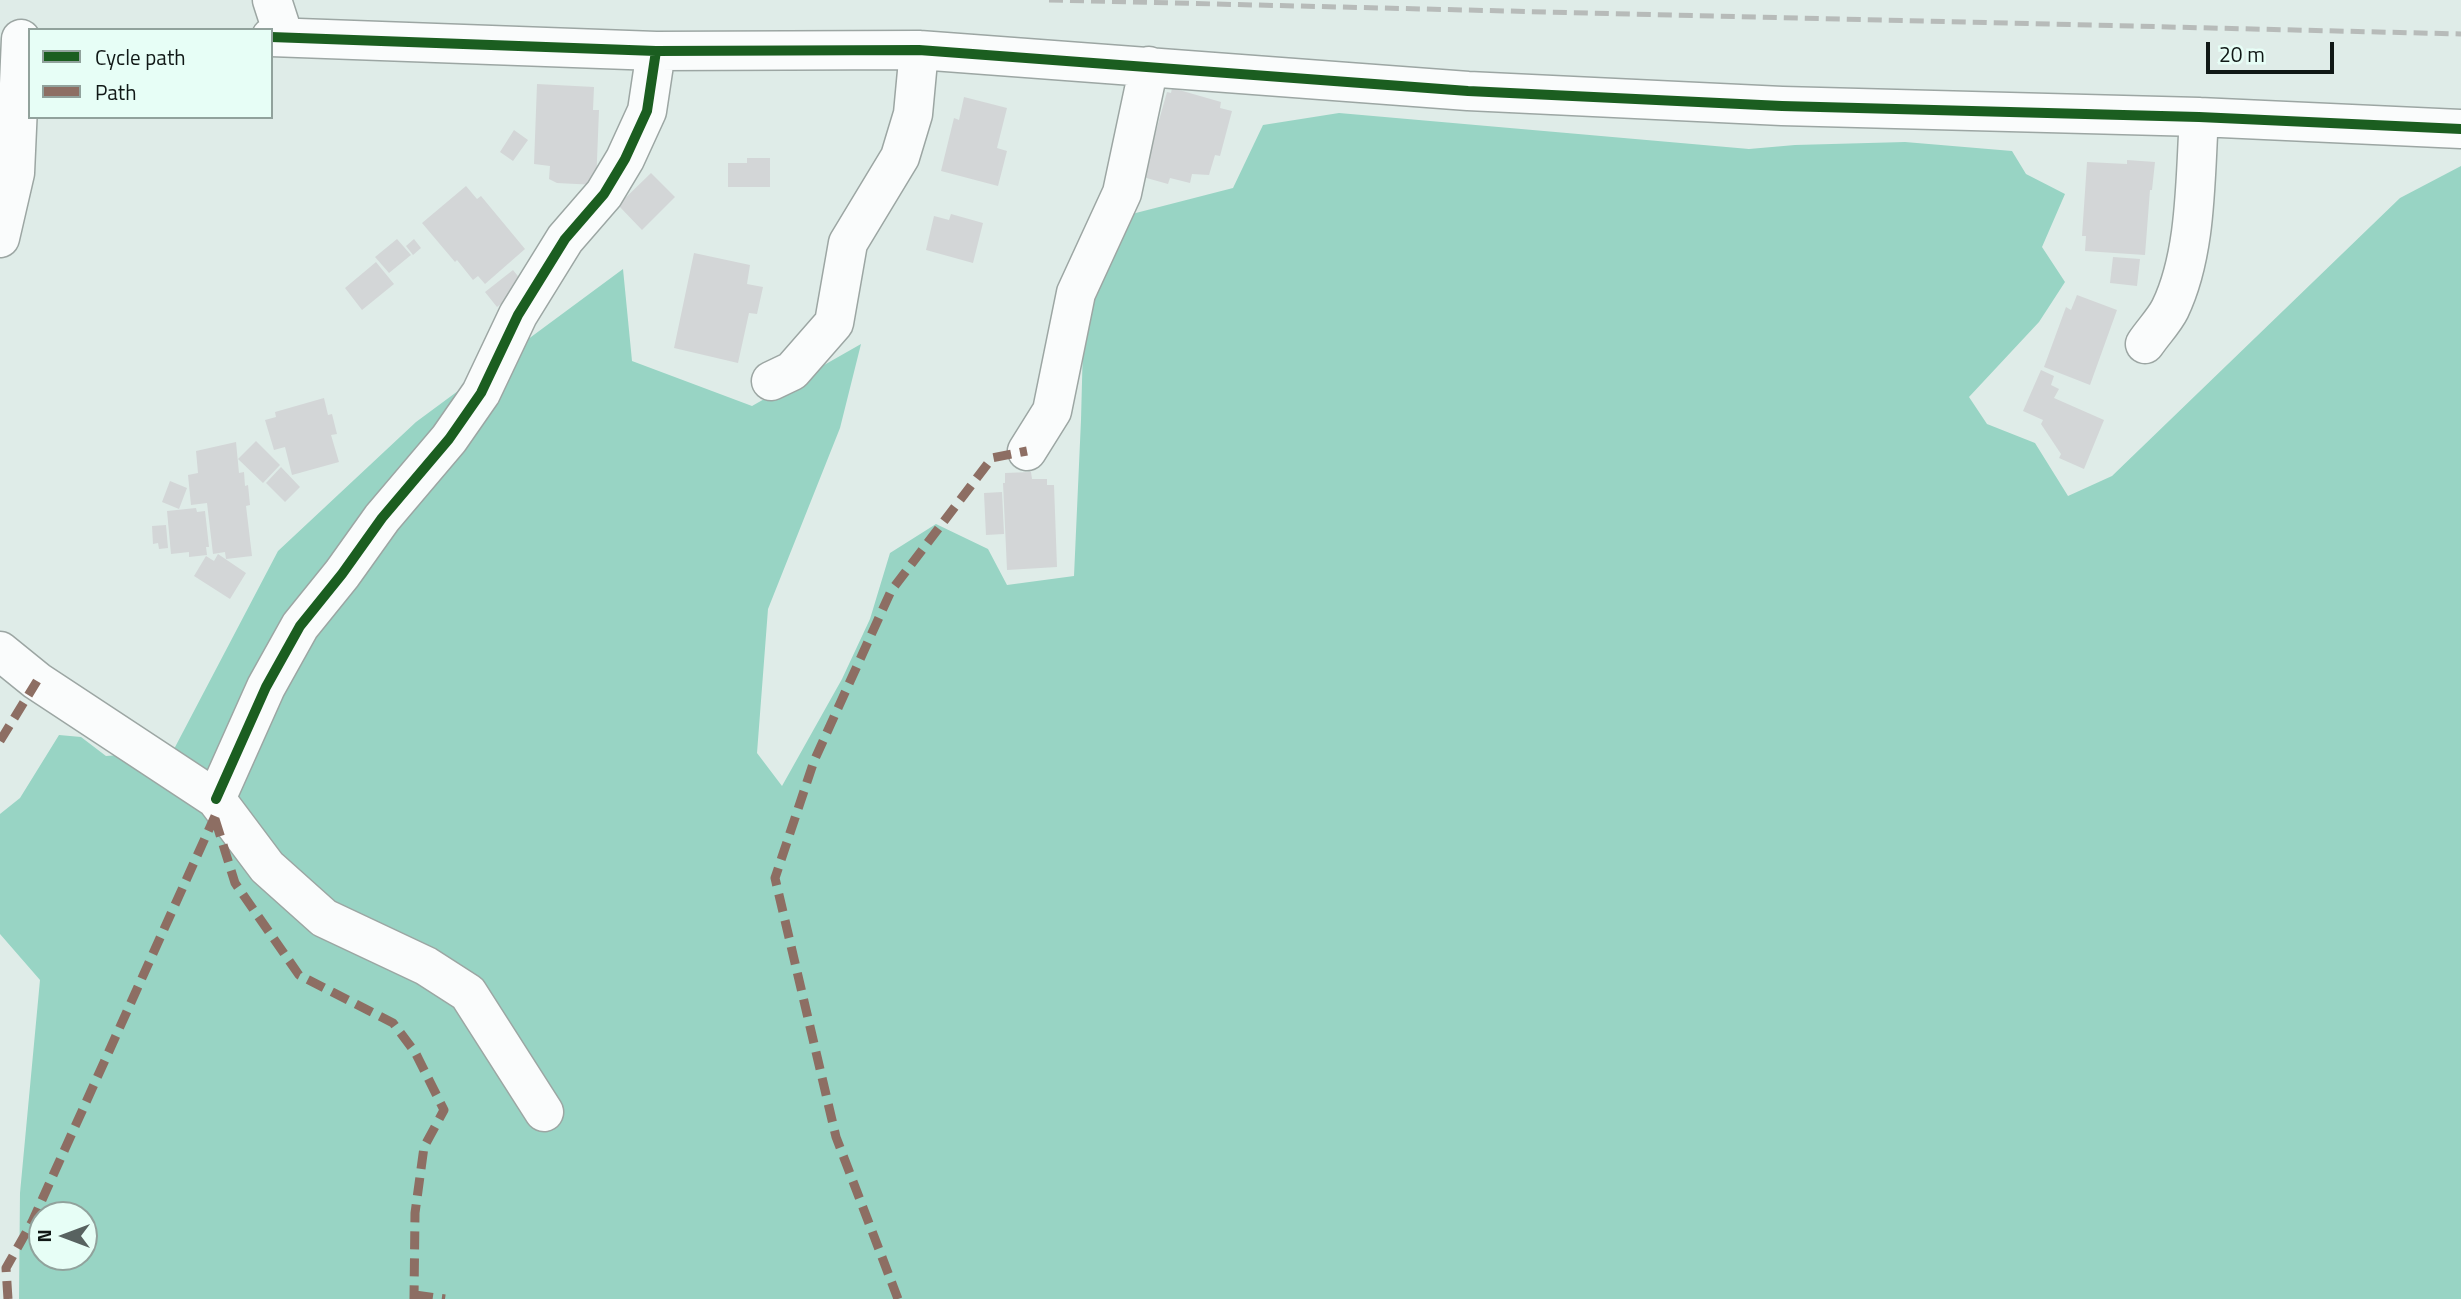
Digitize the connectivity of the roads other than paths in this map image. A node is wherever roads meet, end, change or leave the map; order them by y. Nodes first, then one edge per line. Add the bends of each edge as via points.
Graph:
1 (272, 0) edge
2 (278, 37) edge
3 (17, 39) edge
4 (919, 50) junction
5 (656, 51) junction
6 (1149, 66) junction
7 (2199, 117) junction
8 (2461, 130) edge
9 (0, 238) edge
10 (2145, 344) dead end
11 (771, 381) dead end
12 (1027, 452) dead end
13 (0, 651) edge
14 (216, 799) junction
15 (544, 1112) dead end

1 - 2 street
2 - 5 street
3 - 9 street via 15,173
4 - 5 street
4 - 6 street
4 - 11 street via 913,114 900,158 848,243 834,323 792,371
5 - 14 street via 648,111 625,159 604,194 565,239 525,304 481,393 449,439 300,626 266,687
6 - 7 street via 1468,91 1782,106
6 - 12 street via 1122,193 1076,293 1052,411
7 - 8 street
7 - 10 street via 2182,280 2169,311
13 - 14 street via 37,681
14 - 15 street via 267,867 324,918 426,966 468,993

